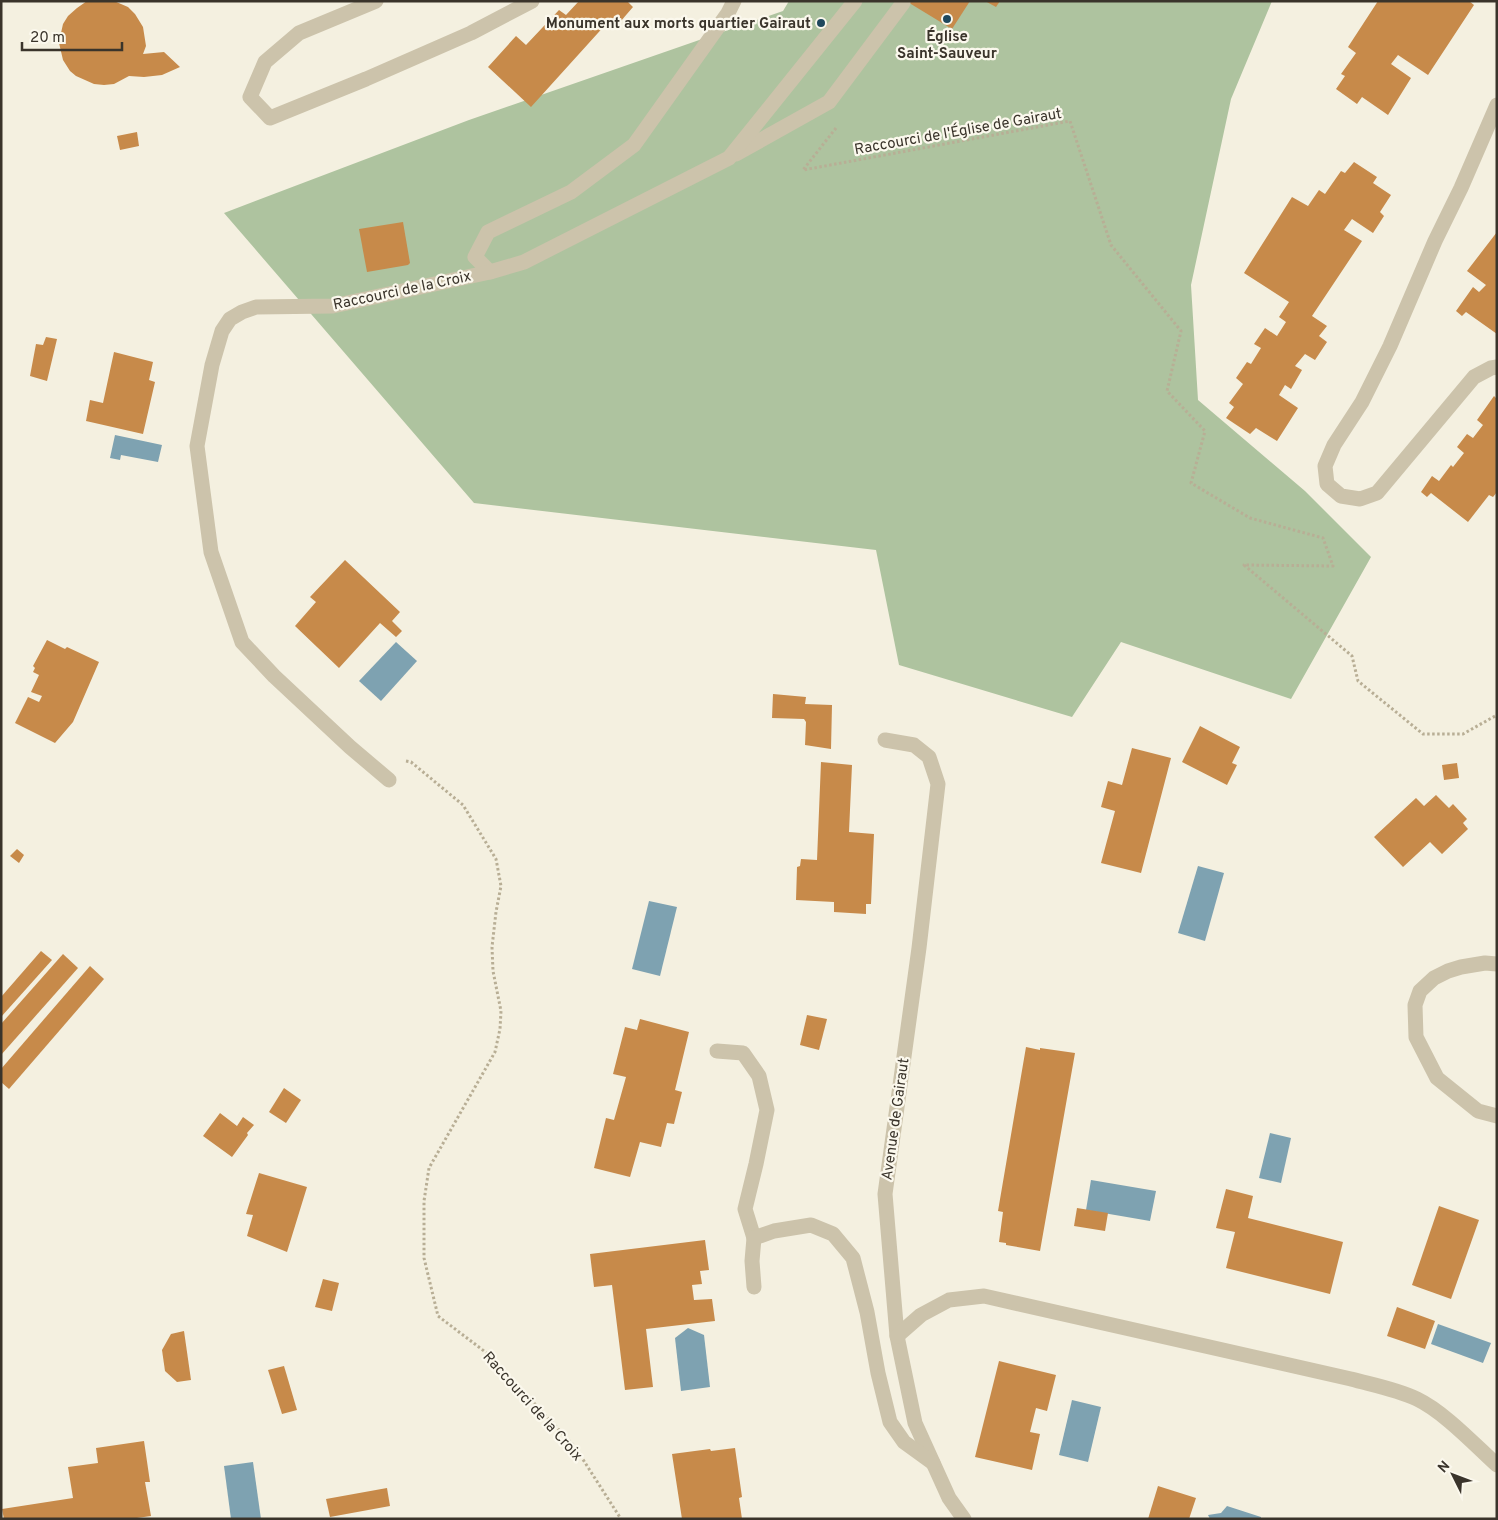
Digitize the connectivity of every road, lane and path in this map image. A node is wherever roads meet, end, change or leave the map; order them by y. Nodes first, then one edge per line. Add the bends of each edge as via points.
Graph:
1 (376, 1) edge
2 (532, 1) edge
3 (734, 1) edge
4 (855, 1) edge
5 (903, 2) dead end
6 (829, 102) junction
7 (1497, 105) edge
8 (729, 158) junction
9 (490, 272) junction
10 (1497, 367) edge
11 (1497, 714) edge
12 (885, 740) dead end
13 (403, 760) dead end
14 (389, 780) dead end
15 (1497, 964) edge
16 (717, 1051) dead end
17 (1497, 1116) edge
18 (754, 1238) junction
19 (754, 1287) dead end
20 (897, 1336) junction
21 (934, 1464) junction
22 (1497, 1465) edge
23 (621, 1519) edge
24 (964, 1519) edge

1 - 2 street via 300,33 265,62 250,97 270,118 471,33
3 - 9 street via 634,144 571,192 488,232 475,257
4 - 8 street
5 - 6 street
6 - 8 street, Raccourci de la Croix
6 - 11 path, Raccourci de l'Église de Gairaut via 843,119 803,170 1070,121 1112,245 1181,331 1167,391 1205,431 1191,483 1250,518 1323,538 1333,566 1244,565 1352,656 1358,681 1423,734 1463,734
7 - 10 street via 1390,346 1362,402 1334,445 1325,466 1326,484 1341,496 1351,498 1360,499 1377,493 1474,377
8 - 9 street, Raccourci de la Croix via 524,262
9 - 14 street, Raccourci de la Croix via 333,306 256,307 230,319 222,331 212,365 197,446 211,552 242,642 274,676
12 - 20 street, Avenue de Gairaut via 914,745 922,751 929,757 938,784 885,1194
13 - 23 path, Raccourci de la Croix via 411,762 463,805 496,859 501,886 492,947 501,1011 495,1052 429,1168 424,1201 424,1258 438,1316 488,1354 576,1447
15 - 17 street via 1485,963 1448,971 1420,991 1415,1005 1416,1037 1437,1078 1478,1111
16 - 18 street via 743,1053 759,1076 767,1110 745,1209
18 - 19 street
18 - 21 street via 811,1225 833,1234 853,1258 890,1422 904,1442
20 - 21 street, Avenue de Gairaut via 916,1423
20 - 22 street via 921,1315 949,1300 984,1296 1397,1391 1437,1411
21 - 24 street, Avenue de Gairaut via 949,1498

